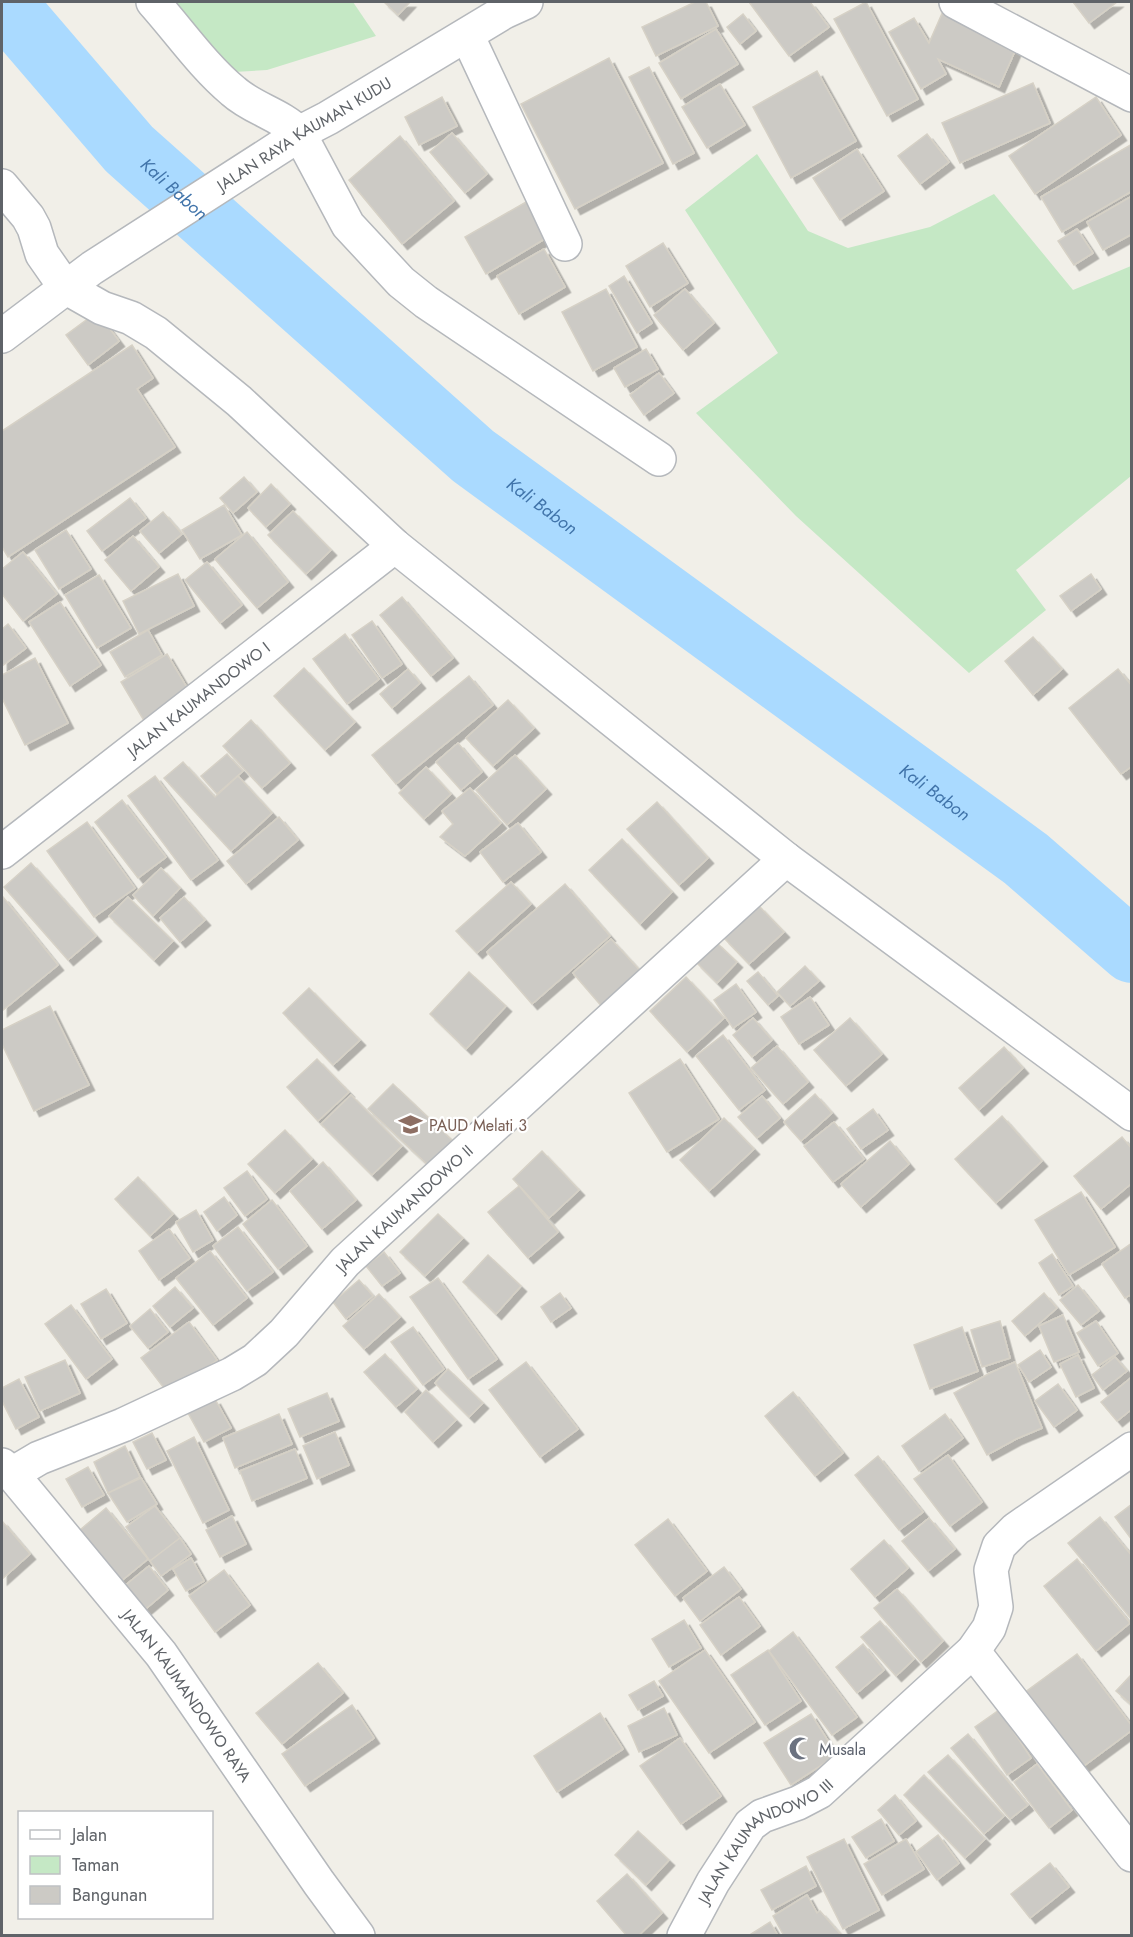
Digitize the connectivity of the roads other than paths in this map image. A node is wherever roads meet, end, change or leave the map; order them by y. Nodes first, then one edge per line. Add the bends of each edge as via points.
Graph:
1 (153, 2) edge
2 (526, 2) edge
3 (956, 2) edge
4 (467, 35) junction
5 (1131, 95) edge
6 (295, 137) junction
7 (2, 186) edge
8 (565, 244) dead end
9 (65, 287) junction
10 (2, 336) edge
11 (659, 459) dead end
12 (395, 546) junction
13 (2, 852) edge
14 (786, 859) junction
15 (1131, 1114) edge
16 (1131, 1449) edge
17 (7, 1469) edge
18 (974, 1651) junction
19 (1131, 1855) edge
20 (358, 1935) edge
21 (684, 1935) edge

1 - 6 street via 232,91 250,105 287,122
2 - 4 street, JALAN RAYA KAUMAN KUDU
3 - 5 street
4 - 6 street, JALAN RAYA KAUMAN KUDU
4 - 8 street
6 - 9 street, JALAN RAYA KAUMAN KUDU
6 - 11 street via 348,225 401,282
7 - 9 street via 28,217 42,254
9 - 10 street, JALAN RAYA KAUMAN KUDU
9 - 12 street via 156,333 238,401
12 - 13 street, JALAN KAUMANDOWO I
12 - 14 street
14 - 15 street
14 - 17 street, JALAN KAUMANDOWO II via 345,1263 255,1360 123,1425
16 - 18 street, JALAN KAUMANDOWO III via 1016,1529 999,1546 991,1570 996,1607 989,1628
17 - 20 street, JALAN KAUMANDOWO RAYA via 161,1654
18 - 19 street
18 - 21 street, JALAN KAUMANDOWO III via 819,1792 750,1825

